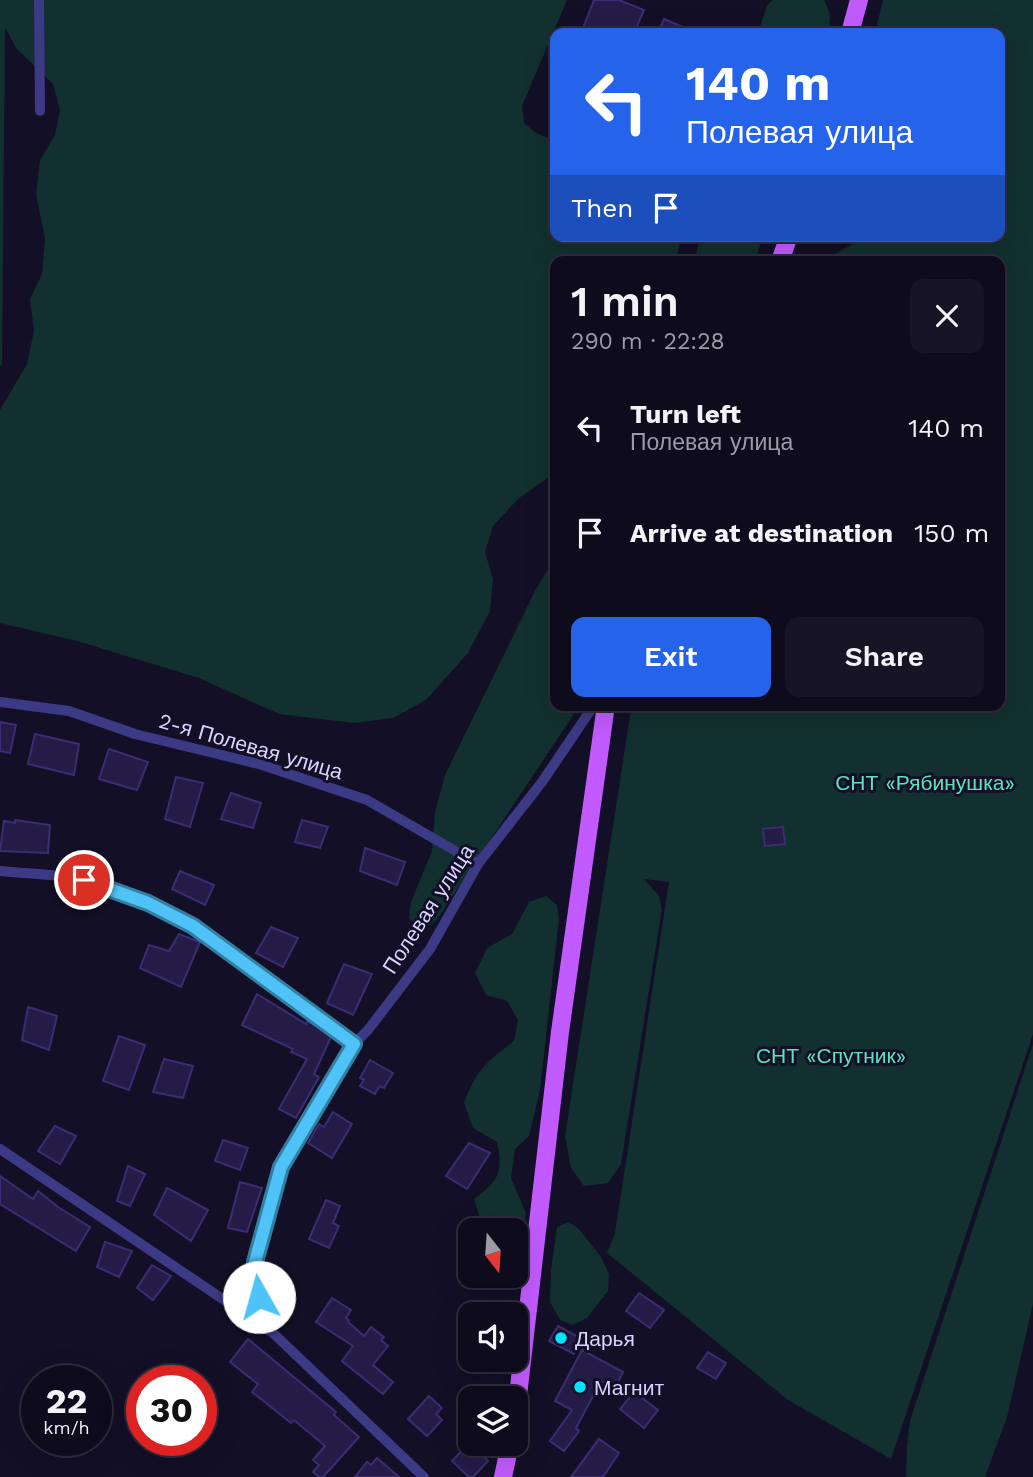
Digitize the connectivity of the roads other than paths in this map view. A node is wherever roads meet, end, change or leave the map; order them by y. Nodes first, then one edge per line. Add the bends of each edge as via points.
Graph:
1 (39, 0) edge
2 (859, 0) edge
3 (851, 28) edge
4 (40, 111) dead end
5 (0, 702) edge
6 (590, 711) edge
7 (605, 711) edge
8 (478, 864) junction
9 (0, 871) edge
10 (354, 1044) junction
11 (0, 1149) edge
12 (273, 1333) junction
13 (519, 1386) edge
14 (507, 1456) edge
15 (424, 1477) edge
16 (503, 1477) edge

1 - 4 street
2 - 3 main road
5 - 8 street, 2-я Полевая улица via 69,710 135,734 259,764 367,800
6 - 8 street, Полевая улица
7 - 13 main road via 562,1018
8 - 10 street, Полевая улица via 430,949
9 - 10 street via 84,880 148,903 193,926
10 - 12 street, Полевая улица via 281,1167 255,1262 259,1297
11 - 12 street
12 - 15 street
14 - 16 main road

